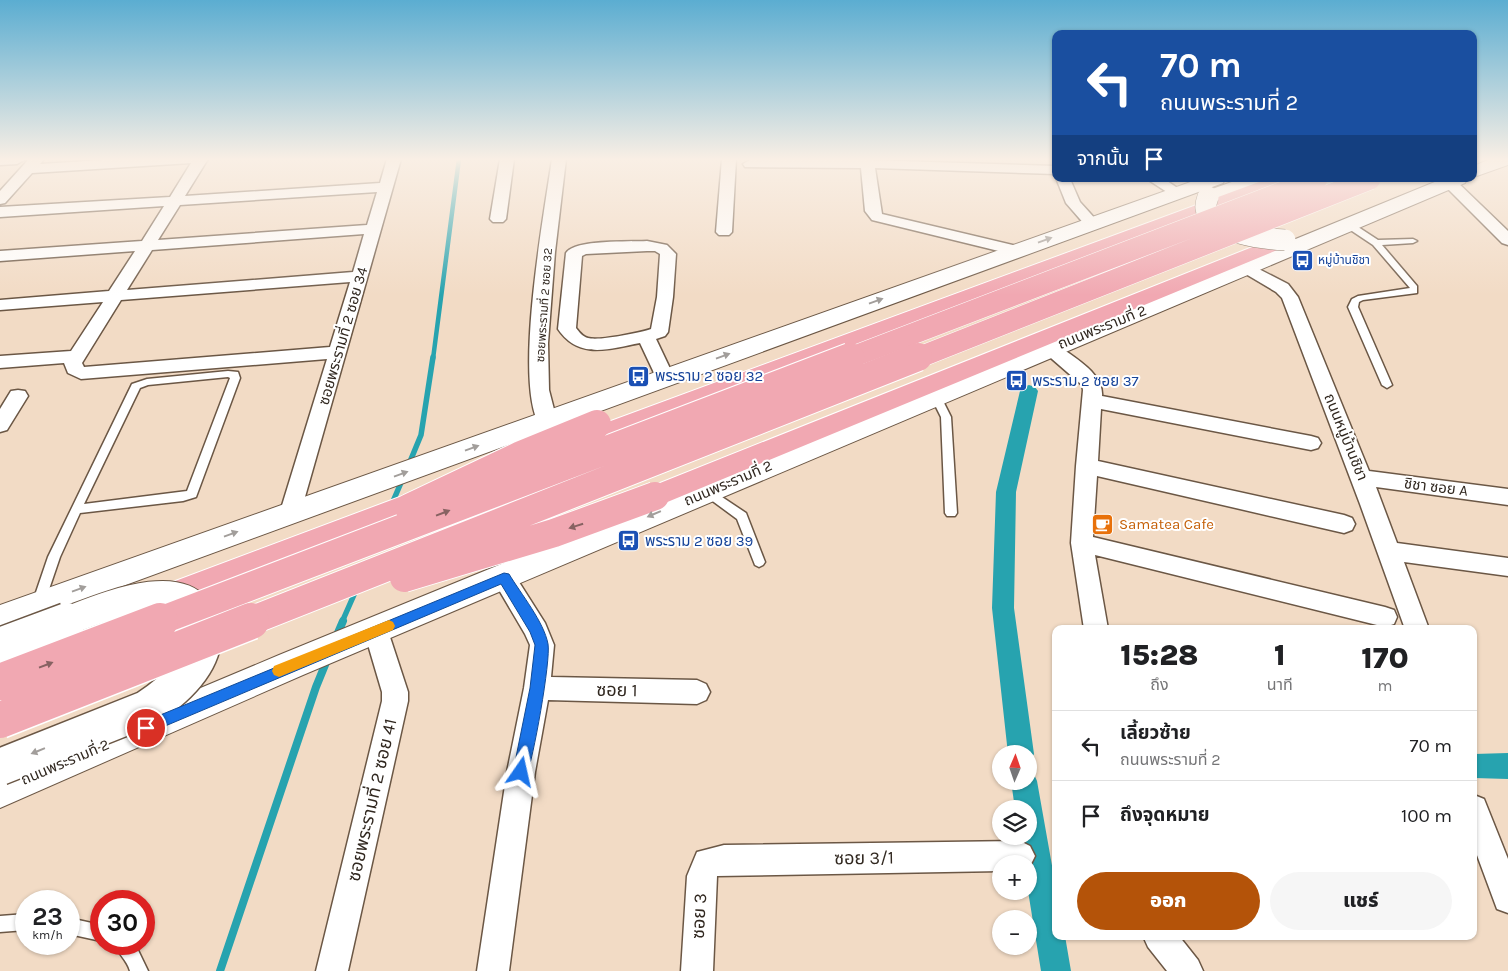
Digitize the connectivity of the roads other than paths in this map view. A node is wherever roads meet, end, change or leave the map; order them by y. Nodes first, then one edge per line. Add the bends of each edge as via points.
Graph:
1 (113, 204) edge
2 (173, 204) edge
3 (381, 204) edge
4 (500, 204) edge
5 (553, 204) edge
6 (726, 204) edge
7 (872, 204) edge
8 (1074, 204) edge
9 (1145, 204) edge
10 (1169, 204) edge
11 (1205, 204) edge
12 (1215, 204) edge
13 (1251, 204) edge
14 (1306, 204) edge
15 (1320, 204) edge
16 (1381, 204) edge
17 (1392, 204) edge
18 (1471, 204) edge
19 (0, 212) edge
20 (498, 220) dead end
21 (1091, 223) junction
22 (1349, 224) junction
23 (374, 229) junction
24 (724, 232) dead end
25 (1285, 240) junction
26 (1508, 240) edge
27 (1413, 241) dead end
28 (1376, 243) junction
29 (148, 245) junction
30 (1015, 250) junction
31 (0, 256) edge
32 (1245, 267) junction
33 (360, 276) junction
34 (116, 295) junction
35 (0, 305) edge
36 (646, 336) junction
37 (1050, 348) junction
38 (338, 352) junction
39 (77, 356) junction
40 (0, 362) edge
41 (665, 377) junction
42 (1387, 385) dead end
43 (18, 396) dead end
44 (936, 397) junction
45 (1092, 401) junction
46 (547, 420) junction
47 (0, 425) edge
48 (1311, 443) dead end
49 (1086, 466) junction
50 (1363, 478) junction
51 (707, 491) junction
52 (1508, 497) edge
53 (76, 509) junction
54 (291, 512) junction
55 (951, 513) dead end
56 (1344, 524) dead end
57 (1082, 543) junction
58 (1391, 551) junction
59 (759, 562) dead end
60 (1508, 567) edge
61 (504, 578) junction
62 (230, 594) junction
63 (38, 604) junction
64 (1385, 617) dead end
65 (0, 618) edge
66 (1095, 625) edge
67 (1416, 625) edge
68 (236, 627) junction
69 (369, 634) junction
70 (0, 646) edge
71 (0, 661) edge
72 (0, 682) edge
73 (537, 688) junction
74 (697, 692) dead end
75 (0, 720) edge
76 (0, 729) edge
77 (0, 767) edge
78 (0, 790) edge
79 (1477, 817) edge
80 (992, 856) edge
81 (708, 863) joint
82 (1508, 898) edge
83 (15, 923) edge
84 (0, 924) edge
85 (1162, 940) edge
86 (133, 955) edge
87 (139, 971) edge
88 (332, 971) edge
89 (493, 971) edge
90 (697, 971) edge
91 (1187, 971) edge

1 - 19 street
2 - 29 street
3 - 23 street, ซอยพระรามที่ 2 ซอย 34
4 - 20 street
5 - 46 street, ซอยพระรามที่ 2 ซอย 32 via 539,343 539,390
6 - 24 street
7 - 30 street via 877,217
8 - 21 street
9 - 21 main road
10 - 62 highway, bridge via 563,437
11 - 25 main road, bridge via 1210,217 1220,225 1250,236
12 - 71 highway, bridge via 965,296 662,414 428,497
62 -> 13 highway, bridge
14 - 68 highway, bridge
15 - 76 highway
16 - 25 main road
17 - 22 main road, ถนนพระรามที่ 2
18 - 26 street
30 -> 21 main road
22 - 28 lane
22 - 32 main road, ถนนพระรามที่ 2
23 - 29 street
23 - 33 street, ซอยพระรามที่ 2 ซอย 34
25 -> 68 highway, bridge via 587,522
27 - 28 lane
28 - 42 lane via 1414,288 1410,292 1362,298 1355,301 1353,307
29 - 31 street
29 - 34 street
41 -> 30 main road
32 - 37 main road, ถนนพระรามที่ 2
32 - 50 street, ถนนหมู่บ้านชิชา via 1282,288 1290,298
33 - 34 street
33 - 38 street, ซอยพระรามที่ 2 ซอย 34
34 - 35 street
34 - 39 street
36 - 36 street via 592,345 579,342 572,335 567,329 574,253 584,249 647,246 665,249 668,254 665,297 659,330
36 - 41 street
37 - 44 main road, ถนนพระรามที่ 2
37 - 45 street via 1091,382
38 - 39 street via 81,372 75,370 73,363
38 - 54 street, ซอยพระรามที่ 2 ซอย 34
39 - 40 street
41 - 46 main road
43 - 47 street
44 - 51 main road, ถนนพระรามที่ 2
44 - 55 lane via 946,417
45 - 48 street
45 - 49 street
54 -> 46 main road
49 - 56 street
49 - 57 street
50 - 52 street, ชิชา ซอย A
50 - 58 street, ถนนหมู่บ้านชิชา
51 - 59 lane via 742,516
51 -> 61 main road, ถนนพระรามที่ 2
53 - 53 lane via 136,386 147,382 228,374 236,376 192,494
53 - 63 lane via 54,556
63 -> 54 main road
57 - 64 street
57 - 66 street
58 - 60 street
58 - 67 street, ถนนหมู่บ้านชิชา
61 - 69 main road, ถนนพระรามที่ 2
61 - 73 street via 542,645
72 -> 62 highway, bridge
63 - 65 main road
68 - 75 highway, bridge
69 - 78 main road, ถนนพระรามที่ 2
69 - 88 street, ซอยพระรามที่ 2 ซอย 41 via 395,692 395,701
70 -> 77 main road, bridge via 142,595 159,594 191,602 204,623 201,649 183,678 166,696 146,709
73 - 74 street, ซอย 1
73 - 89 street via 521,772
79 - 82 street
80 - 81 street, ซอย 3/1 via 724,860
81 - 90 street, ซอย 3 via 702,876
83 - 84 lane
85 - 91 street
86 - 87 lane

